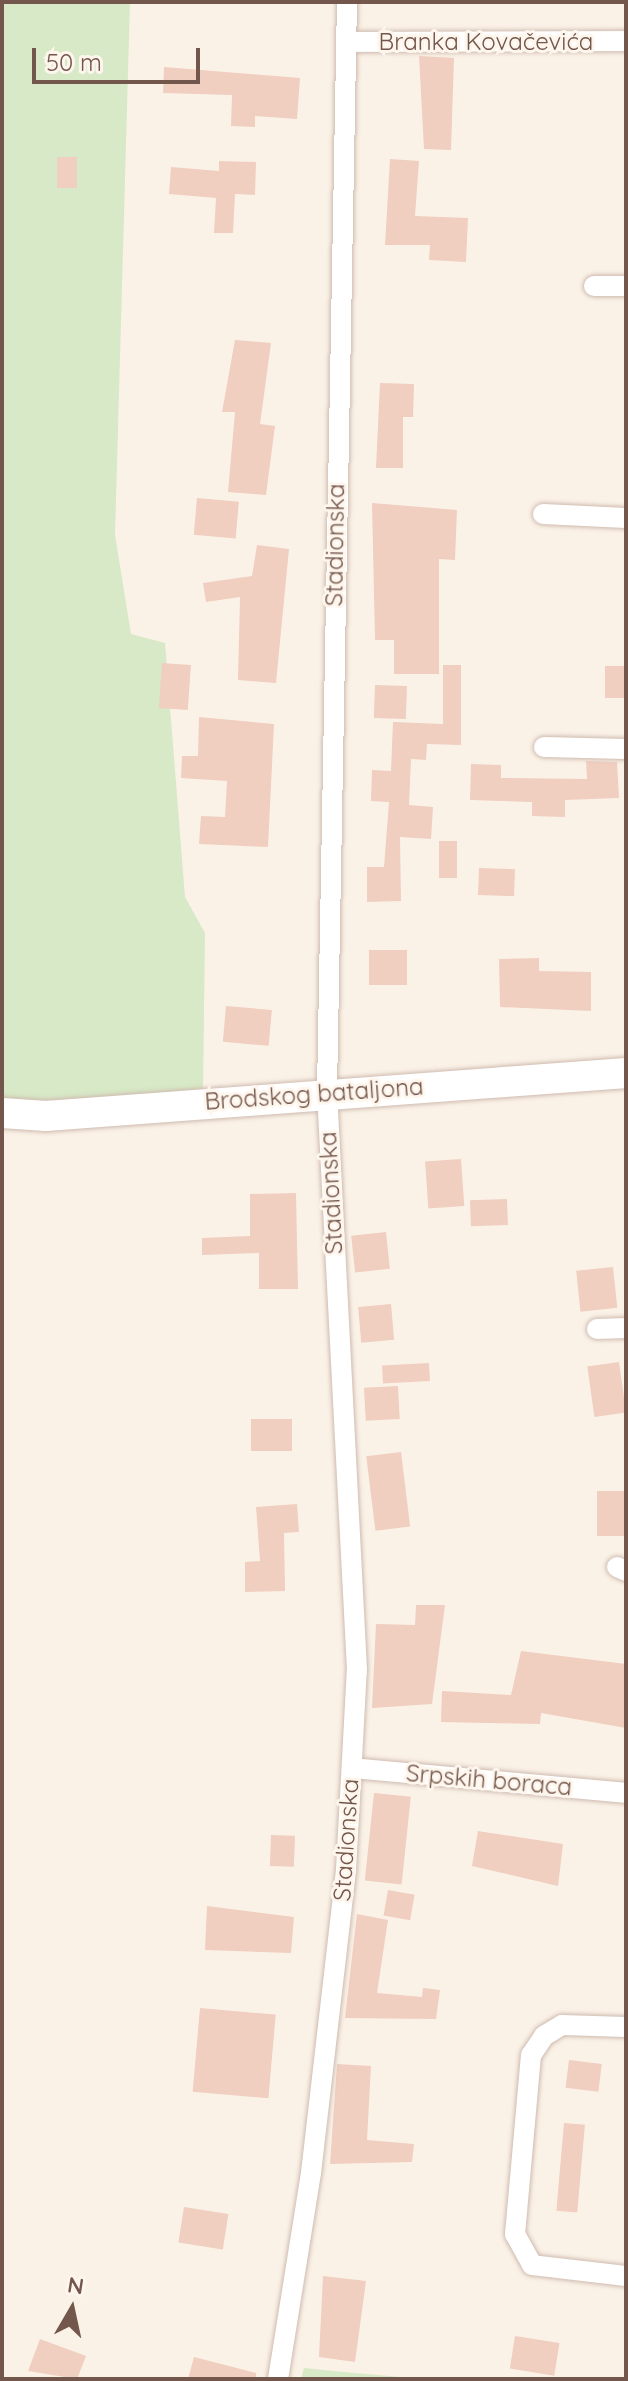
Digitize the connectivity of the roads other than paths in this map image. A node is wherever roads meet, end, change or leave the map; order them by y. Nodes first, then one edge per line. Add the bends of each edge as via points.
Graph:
1 (347, 2) edge
2 (626, 41) edge
3 (346, 42) junction
4 (594, 286) dead end
5 (626, 286) edge
6 (543, 514) dead end
7 (626, 518) edge
8 (544, 747) dead end
9 (626, 749) edge
10 (626, 1073) edge
11 (327, 1091) junction
12 (2, 1113) edge
13 (626, 1328) edge
14 (597, 1329) dead end
15 (352, 1768) junction
16 (626, 1793) edge
17 (626, 2027) edge
18 (626, 2276) edge
19 (278, 2379) edge

1 - 3 street, Stadionska
2 - 3 street, Branka Kovačevića
3 - 11 street, Stadionska
4 - 5 street
6 - 7 street
8 - 9 street
10 - 11 street, Brodskog bataljona
11 - 12 street, Brodskog bataljona via 46,1116
11 - 15 street, Stadionska via 357,1670
13 - 14 street
15 - 16 street, Srpskih boraca
15 - 19 street, Stadionska via 311,2173
17 - 18 street via 562,2025 544,2036 531,2055 515,2234 532,2265

